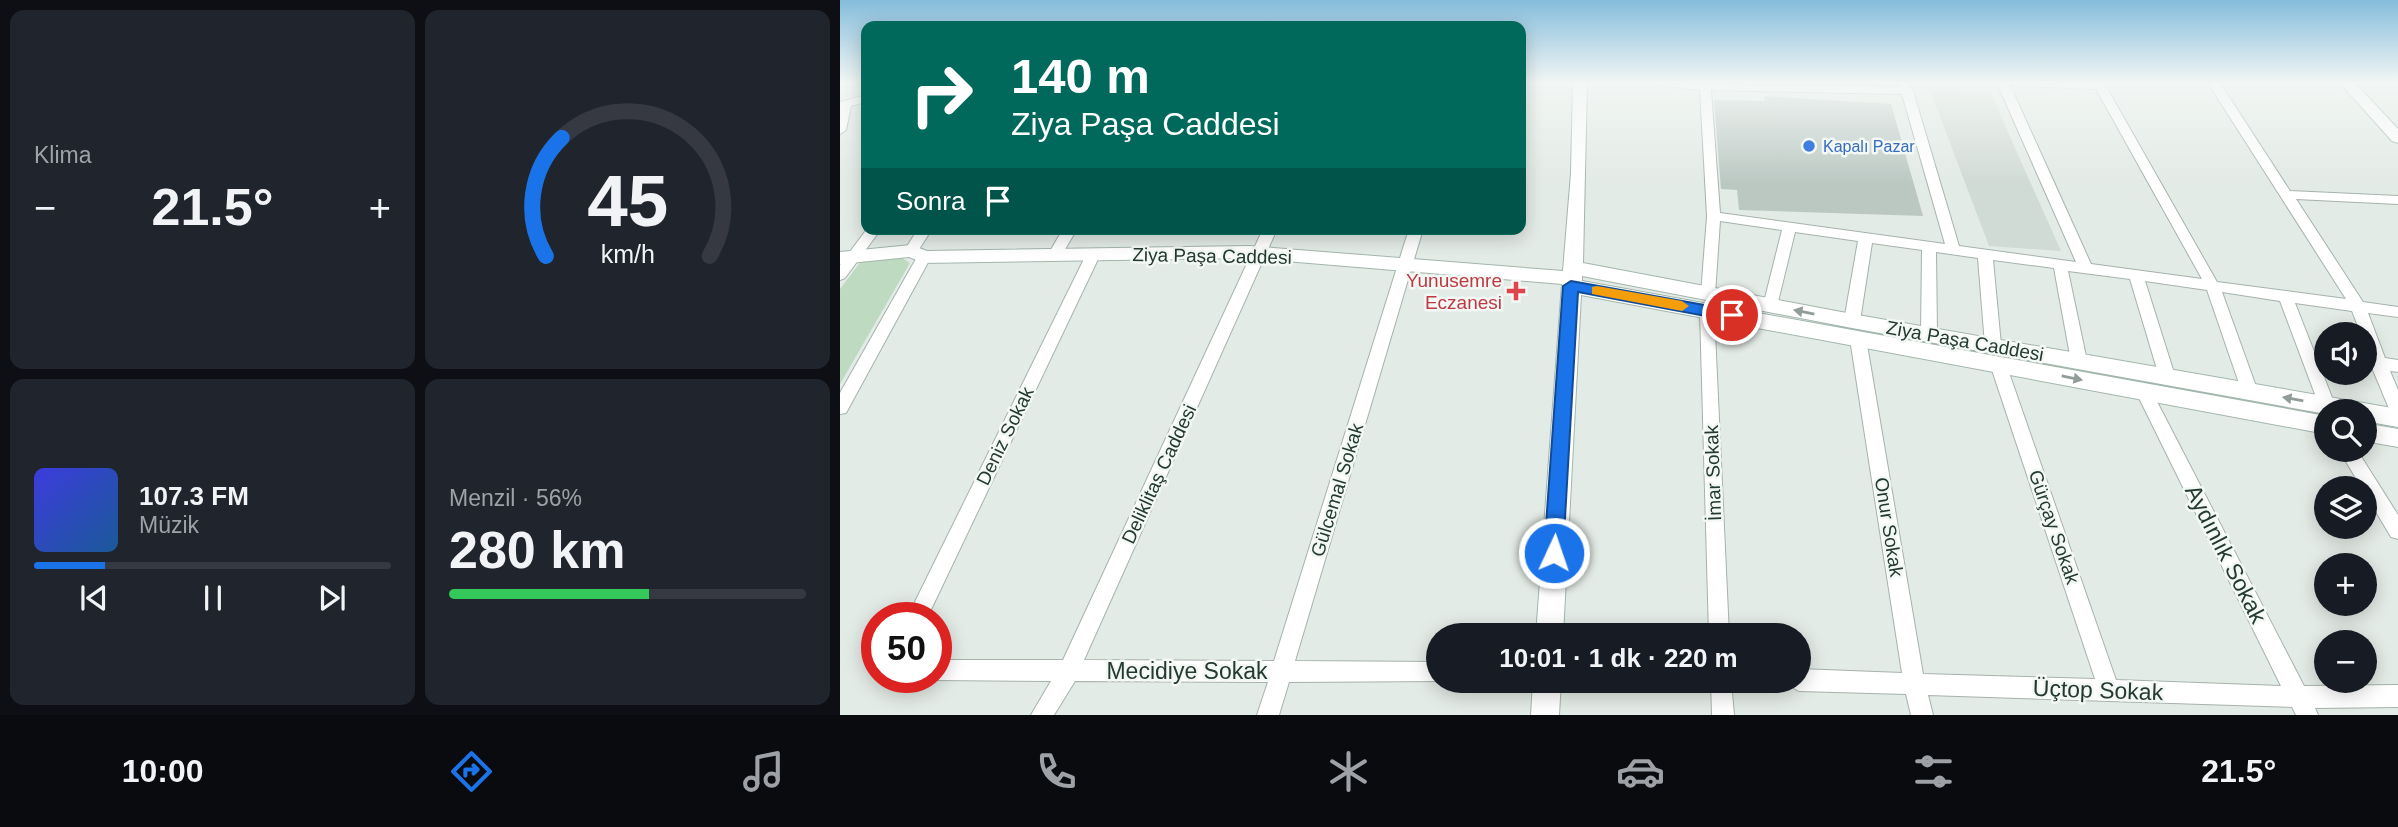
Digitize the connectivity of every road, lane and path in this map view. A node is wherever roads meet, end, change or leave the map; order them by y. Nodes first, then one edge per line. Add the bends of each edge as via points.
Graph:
1 (1579, 116) edge
2 (1707, 116) edge
3 (1913, 116) edge
4 (2018, 116) edge
5 (2117, 116) edge
6 (2235, 116) edge
7 (2378, 116) edge
8 (2398, 138) edge
9 (2286, 195) junction
10 (2398, 200) edge
11 (1714, 216) junction
12 (1790, 226) junction
13 (869, 235) edge
14 (923, 235) edge
15 (1066, 235) edge
16 (1267, 235) edge
17 (1415, 235) edge
18 (1866, 237) junction
19 (1929, 245) junction
20 (1953, 249) junction
21 (1056, 253) junction
22 (1260, 253) junction
23 (918, 254) junction
24 (1985, 254) junction
25 (1093, 255) junction
26 (845, 264) edge
27 (2060, 265) junction
28 (1407, 266) junction
29 (2086, 269) junction
30 (2136, 276) junction
31 (1571, 277) junction
32 (2212, 285) junction
33 (2286, 295) junction
34 (1708, 302) junction
35 (2357, 305) junction
36 (1770, 306) junction
37 (2398, 312) edge
38 (1855, 330) junction
39 (1929, 333) junction
40 (1995, 355) junction
41 (2079, 360) junction
42 (2378, 363) junction
43 (2398, 366) edge
44 (2167, 376) junction
45 (2144, 392) junction
46 (2250, 392) junction
47 (2322, 399) edge
48 (840, 408) edge
49 (2314, 411) edge
50 (2398, 411) edge
51 (2314, 413) edge
52 (2377, 414) edge
53 (2398, 418) edge
54 (2377, 434) edge
55 (2398, 438) edge
56 (2355, 462) edge
57 (2398, 531) edge
58 (925, 602) edge
59 (1550, 623) edge
60 (1719, 623) edge
61 (952, 670) edge
62 (1281, 670) junction
63 (1069, 671) junction
64 (1426, 673) edge
65 (1811, 680) edge
66 (1914, 684) junction
67 (2109, 690) junction
68 (1546, 693) edge
69 (1722, 693) edge
70 (2398, 696) edge
71 (2302, 706) edge
72 (1042, 715) edge
73 (1268, 715) edge
74 (1545, 715) edge
75 (1723, 715) edge
76 (1922, 715) edge

1 - 31 main road
2 - 11 street, İmar Sokak
3 - 20 street
4 - 29 street
5 - 32 street
6 - 9 street
7 - 8 main road
9 - 10 street
9 - 35 street
11 - 12 street
11 - 34 street, İmar Sokak
12 - 18 street
12 - 36 street
13 - 26 street
14 - 23 street
15 - 21 street
16 - 22 street, Deliklitaş Caddesi
17 - 28 street, Gülcemal Sokak
18 - 19 street
18 - 38 street, Onur Sokak
19 - 20 street
19 - 39 street
20 - 24 street
21 - 23 main road, Ziya Paşa Caddesi
21 - 25 main road, Ziya Paşa Caddesi
22 - 25 main road, Ziya Paşa Caddesi
22 - 28 main road, Ziya Paşa Caddesi
22 - 63 street, Deliklitaş Caddesi
23 - 26 main road, Ziya Paşa Caddesi
23 - 48 street
24 - 27 street
24 - 40 street
25 - 58 street, Deniz Sokak
27 - 29 street
27 - 41 street
28 - 31 main road, Ziya Paşa Caddesi
28 - 62 street, Gülcemal Sokak
29 - 30 street
30 - 32 street
30 - 44 street
31 - 34 main road, Ziya Paşa Caddesi
31 - 59 main road
32 - 33 street
32 - 46 street
33 - 35 street
33 - 47 street
34 - 36 main road, Ziya Paşa Caddesi
34 - 38 main road, Ziya Paşa Caddesi
34 - 60 street, İmar Sokak
35 - 37 street
35 - 42 street
38 -> 36 main road, Ziya Paşa Caddesi
38 - 39 main road, Ziya Paşa Caddesi
38 - 40 main road, Ziya Paşa Caddesi
38 - 66 street, Onur Sokak
39 - 40 main road, Ziya Paşa Caddesi
40 - 41 main road, Ziya Paşa Caddesi
40 -> 45 main road, Ziya Paşa Caddesi
40 - 67 street, Gürçay Sokak
41 - 44 main road, Ziya Paşa Caddesi
42 - 43 street
42 - 50 street
44 - 46 main road, Ziya Paşa Caddesi
45 - 51 main road, Ziya Paşa Caddesi
45 - 71 street, Aydınlık Sokak
49 -> 46 main road, Ziya Paşa Caddesi
52 - 53 main road, Ziya Paşa Caddesi
54 - 55 main road
56 - 57 street
61 - 63 street, Mecidiye Sokak
62 - 63 street, Mecidiye Sokak
62 - 64 street, Mecidiye Sokak
62 - 73 street, Gülcemal Sokak
63 - 72 street, Deliklitaş Caddesi
65 - 66 street, Üçtop Sokak
66 - 67 street, Üçtop Sokak
66 - 76 street, Onur Sokak
67 - 71 street, Üçtop Sokak
68 - 74 main road
69 - 75 street
70 - 71 street, Üçtop Sokak

